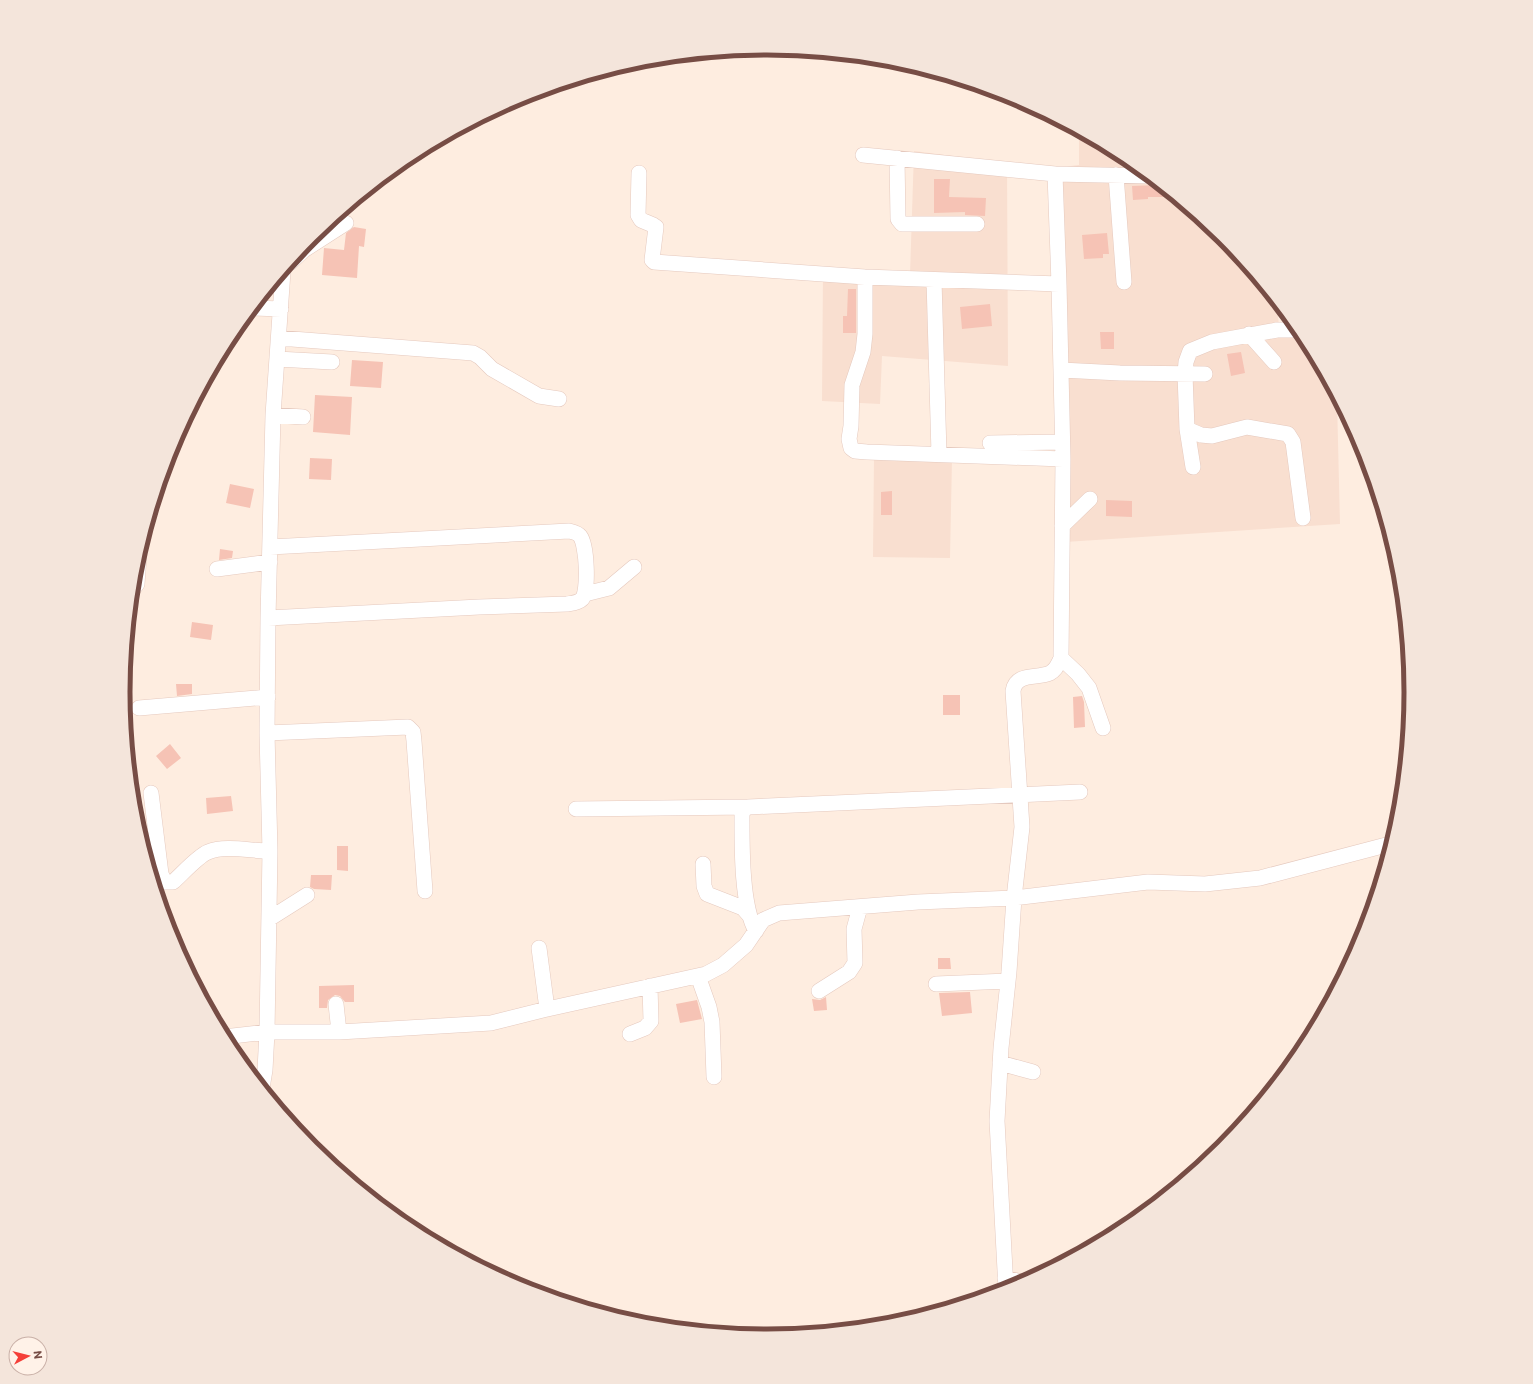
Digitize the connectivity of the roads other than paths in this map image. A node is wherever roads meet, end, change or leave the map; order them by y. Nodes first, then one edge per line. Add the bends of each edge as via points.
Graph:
1 (864, 155) dead end
2 (897, 158) junction
3 (639, 173) dead end
4 (1055, 174) junction
5 (1116, 175) junction
6 (1139, 176) edge
7 (346, 223) dead end
8 (977, 224) dead end
9 (315, 243) edge
10 (865, 277) junction
11 (282, 279) edge
12 (934, 280) junction
13 (1124, 282) dead end
14 (1059, 284) junction
15 (258, 308) edge
16 (280, 309) junction
17 (1290, 330) edge
18 (1249, 334) junction
19 (279, 338) junction
20 (277, 359) junction
21 (332, 362) dead end
22 (1274, 362) dead end
23 (1061, 370) junction
24 (1185, 374) junction
25 (1205, 374) dead end
26 (559, 399) dead end
27 (274, 415) junction
28 (303, 417) dead end
29 (1187, 428) junction
30 (1062, 442) junction
31 (990, 443) dead end
32 (939, 454) junction
33 (1063, 458) junction
34 (1193, 467) dead end
35 (1090, 499) dead end
36 (1303, 518) dead end
37 (1062, 526) junction
38 (270, 554) junction
39 (634, 567) dead end
40 (217, 569) dead end
41 (585, 594) junction
42 (268, 618) junction
43 (1062, 658) junction
44 (268, 697) junction
45 (139, 708) dead end
46 (1103, 728) dead end
47 (267, 733) junction
48 (1080, 792) dead end
49 (151, 793) dead end
50 (1020, 794) junction
51 (748, 807) junction
52 (576, 809) dead end
53 (1385, 845) edge
54 (270, 851) junction
55 (702, 864) dead end
56 (425, 891) dead end
57 (307, 894) dead end
58 (1014, 898) junction
59 (860, 907) junction
60 (749, 915) junction
61 (269, 920) junction
62 (756, 930) junction
63 (539, 948) dead end
64 (698, 976) junction
65 (1008, 981) junction
66 (936, 984) dead end
67 (650, 986) junction
68 (819, 991) dead end
69 (336, 1004) dead end
70 (548, 1009) junction
71 (267, 1032) junction
72 (339, 1032) junction
73 (630, 1034) dead end
74 (231, 1036) edge
75 (1000, 1063) junction
76 (1033, 1072) dead end
77 (260, 1075) edge
78 (714, 1077) dead end
79 (1006, 1282) edge

1 - 2 street
2 - 4 street
2 - 8 street via 898,220 902,224
3 - 10 street via 638,215 640,220 656,227 652,260 654,262
4 - 5 street
4 - 14 street
5 - 6 street
5 - 13 street
7 - 9 street
10 - 12 street
10 - 32 street via 865,334 863,352 852,385 851,426 848,439 851,448 854,451
11 - 16 street
12 - 14 street
12 - 32 street
14 - 23 street
15 - 16 street
16 - 19 street
17 - 18 street
18 - 22 street
18 - 24 street via 1212,342 1190,351
19 - 20 street
19 - 26 street via 473,353 492,369 539,396
20 - 21 street
20 - 27 street
23 - 24 street
23 - 30 street
24 - 25 street
24 - 29 street
27 - 28 street
27 - 38 street
29 - 34 street
29 - 36 street via 1201,435 1212,436 1247,427 1288,434 1293,442
30 - 31 street
30 - 33 street
32 - 33 street
33 - 37 street
35 - 37 street
37 - 43 street
38 - 40 street
38 - 41 street via 569,531 581,537 585,551
38 - 42 street
39 - 41 street via 610,588
41 - 42 street via 577,603 568,604 479,606
42 - 44 street
43 - 46 street via 1089,688
43 - 50 street via 1051,673 1019,679 1014,684
44 - 45 street
44 - 47 street
47 - 54 street
47 - 56 street via 408,727 413,732
48 - 50 street
49 - 54 street via 161,874 165,882 173,882 196,859 208,852 239,849
50 - 51 street
50 - 58 street via 1022,827
51 - 52 street
51 - 60 street via 742,814 742,825 745,893
53 - 58 street via 1260,878 1205,884 1148,882
54 - 61 street
55 - 60 street via 707,894 742,908
57 - 61 street
58 - 59 street
58 - 65 street
59 - 62 street via 779,913 763,920
59 - 68 street via 854,929 855,964 849,972
60 - 62 street
61 - 71 street
62 - 64 street via 746,944 724,965
63 - 70 street
64 - 67 street
64 - 78 street via 712,1022
65 - 66 street
65 - 75 street
67 - 70 street
67 - 73 street via 651,1021 645,1028
69 - 72 street
70 - 72 street via 491,1023
71 - 72 street
71 - 74 street
71 - 77 street
75 - 76 street
75 - 79 street via 997,1121

